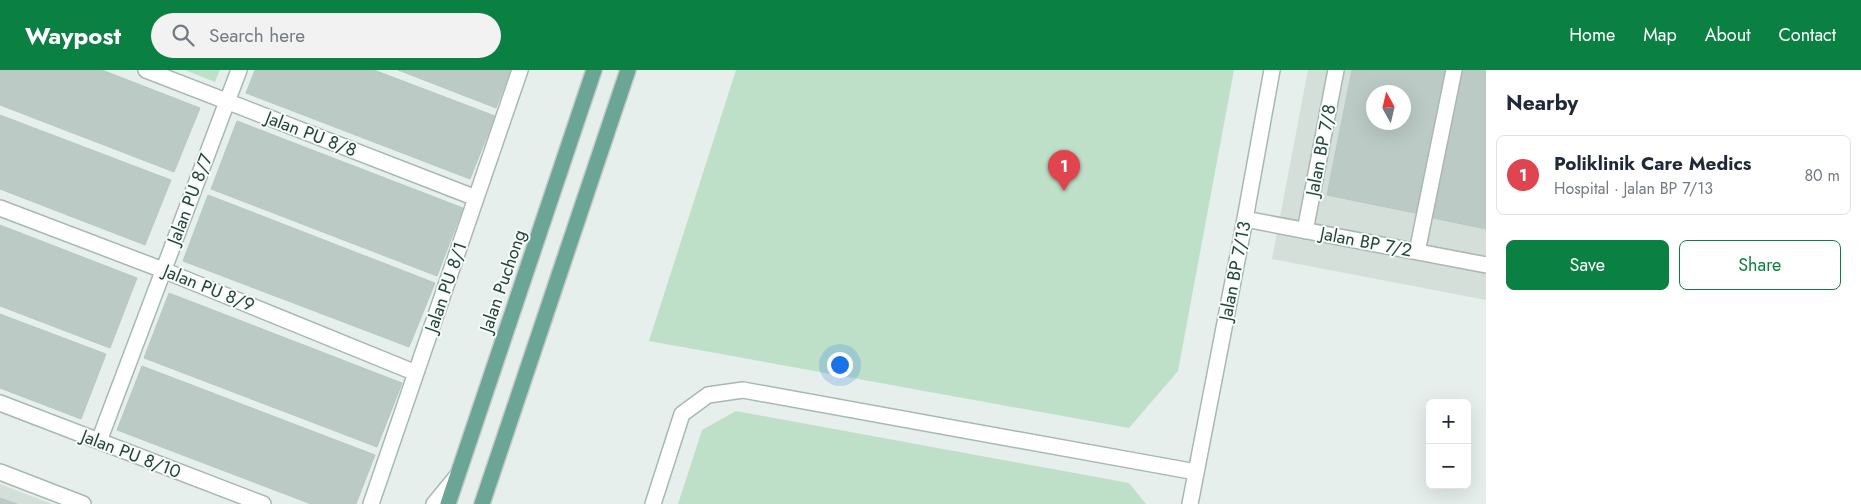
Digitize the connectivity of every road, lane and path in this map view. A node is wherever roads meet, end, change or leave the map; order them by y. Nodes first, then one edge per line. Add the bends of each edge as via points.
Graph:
1 (146, 70) edge
2 (239, 70) edge
3 (520, 70) edge
4 (594, 70) edge
5 (628, 70) edge
6 (1272, 70) edge
7 (1336, 70) edge
8 (1454, 70) edge
9 (228, 101) junction
10 (476, 198) junction
11 (0, 208) edge
12 (1245, 219) junction
13 (1305, 230) junction
14 (1417, 252) junction
15 (1486, 265) edge
16 (164, 270) junction
17 (416, 373) junction
18 (0, 403) edge
19 (99, 441) junction
20 (0, 472) edge
21 (1196, 472) junction
22 (457, 476) junction
23 (74, 502) edge
24 (263, 504) edge
25 (371, 504) edge
26 (434, 504) edge
27 (448, 504) edge
28 (482, 504) edge
29 (653, 504) edge
30 (1190, 504) edge

1 - 9 street, Jalan PU 8/8
2 - 9 street, Jalan PU 8/7
3 - 10 street, Jalan PU 8/1
4 - 22 main road, Jalan Puchong
5 - 28 main road
6 - 12 street, Jalan BP 7/13
7 - 13 street, Jalan BP 7/8
8 - 14 street
9 - 10 street, Jalan PU 8/8
9 - 16 street, Jalan PU 8/7
10 - 17 street, Jalan PU 8/1
11 - 16 street, Jalan PU 8/9
12 - 13 street, Jalan BP 7/2
12 - 21 street, Jalan BP 7/13
13 - 14 street, Jalan BP 7/2
14 - 15 street, Jalan BP 7/2
16 - 17 street, Jalan PU 8/9
16 - 19 street, Jalan PU 8/7
17 - 25 street, Jalan PU 8/1
18 - 19 street, Jalan PU 8/10
19 - 24 street, Jalan PU 8/10
20 - 23 street
21 - 29 street via 743,390 708,396 682,414
21 - 30 street, Jalan BP 7/13
22 - 26 street
22 - 27 main road, Jalan Puchong

